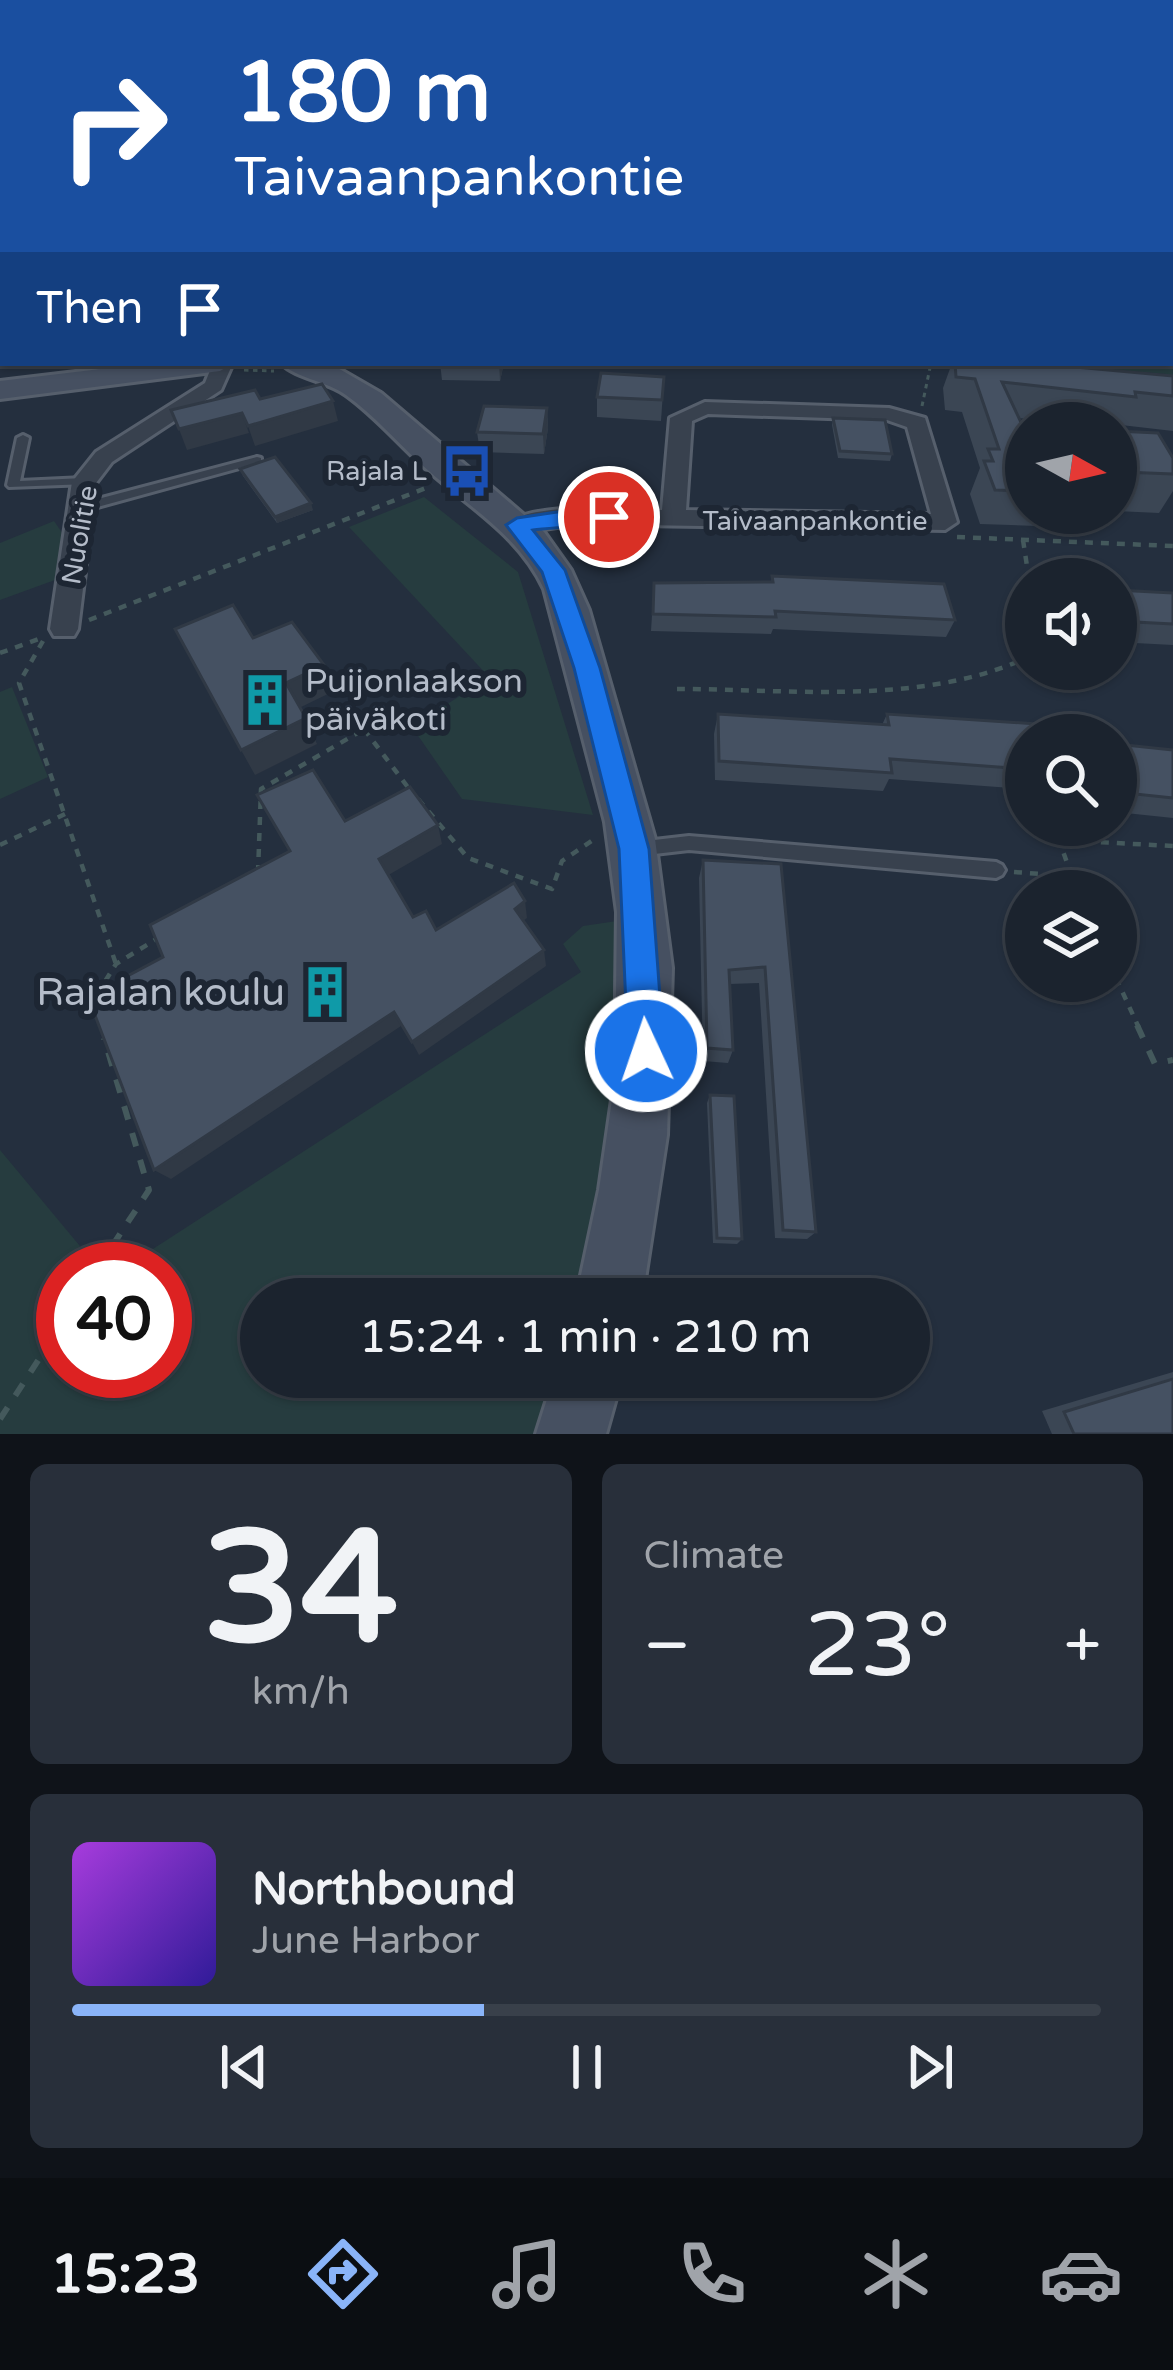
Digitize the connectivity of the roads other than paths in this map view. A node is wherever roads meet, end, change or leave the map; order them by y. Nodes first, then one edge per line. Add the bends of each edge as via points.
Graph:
1 (197, 366) edge
2 (221, 366) edge
3 (316, 366) edge
4 (0, 390) edge
5 (23, 438) dead end
6 (257, 460) edge
7 (84, 494) junction
8 (673, 519) junction
9 (517, 525) junction
10 (64, 629) road end
11 (617, 837) junction
12 (996, 870) road end
13 (614, 1278) edge
14 (582, 1398) edge
15 (571, 1434) edge

1 - 4 street
2 - 7 street, Nuolitie via 214,386 104,457
3 - 9 street via 350,382
5 - 7 lane via 14,485
6 - 7 lane
7 - 10 street, Nuolitie
8 - 8 street, Taivaanpankontie via 681,418 705,408 889,414 917,423 945,522
8 - 9 street, Taivaanpankontie via 577,516
9 - 11 street via 553,570 587,668
11 - 12 lane
11 - 13 street via 646,1051
14 - 15 street

